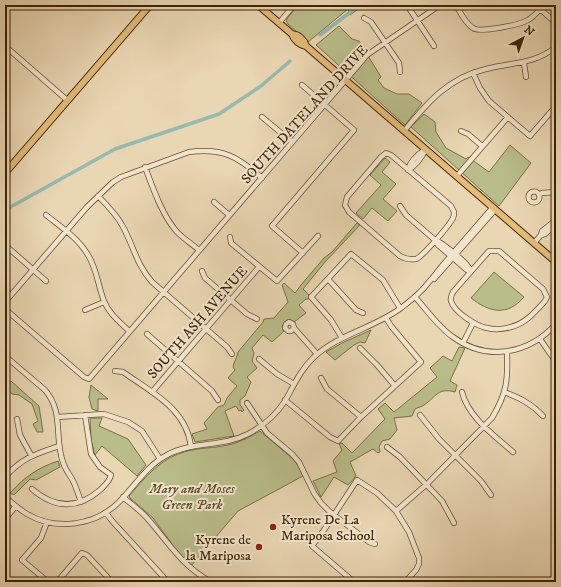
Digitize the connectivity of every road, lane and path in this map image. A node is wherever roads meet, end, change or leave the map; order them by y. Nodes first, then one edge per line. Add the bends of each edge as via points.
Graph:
1 (150, 5) edge
2 (258, 5) edge
3 (294, 5) edge
4 (407, 5) edge
5 (440, 5) edge
6 (456, 5) edge
7 (542, 7) edge
8 (364, 18) dead end
9 (418, 20) junction
10 (279, 23) junction
11 (556, 23) edge
12 (385, 42) junction
13 (5, 46) edge
14 (434, 46) dead end
15 (556, 47) edge
16 (524, 63) junction
17 (400, 72) dead end
18 (473, 73) junction
19 (526, 77) dead end
20 (345, 80) junction
21 (302, 85) dead end
22 (68, 100) junction
23 (324, 104) junction
24 (556, 106) edge
25 (262, 117) dead end
26 (508, 117) junction
27 (460, 130) dead end
28 (404, 131) junction
29 (292, 142) junction
30 (482, 146) junction
31 (426, 150) junction
32 (146, 167) junction
33 (408, 170) junction
34 (5, 173) edge
35 (457, 176) junction
36 (262, 178) junction
37 (556, 192) edge
38 (539, 195) dead end
39 (98, 196) junction
40 (214, 202) dead end
41 (400, 206) dead end
42 (494, 208) junction
43 (46, 215) dead end
44 (229, 215) junction
45 (554, 223) edge
46 (66, 232) junction
47 (318, 236) dead end
48 (230, 237) dead end
49 (435, 240) junction
50 (534, 243) junction
51 (5, 245) edge
52 (199, 250) junction
53 (303, 253) junction
54 (453, 255) junction
55 (556, 262) edge
56 (259, 267) junction
57 (34, 270) junction
58 (202, 271) dead end
59 (471, 271) junction
60 (328, 279) junction
61 (46, 281) dead end
62 (163, 292) junction
63 (415, 297) junction
64 (230, 300) junction
65 (5, 302) edge
66 (104, 302) junction
67 (5, 308) edge
68 (400, 308) junction
69 (85, 310) dead end
70 (363, 313) dead end
71 (386, 318) junction
72 (257, 319) dead end
73 (473, 323) junction
74 (556, 324) edge
75 (206, 328) junction
76 (294, 328) dead end
77 (130, 331) junction
78 (147, 334) dead end
79 (342, 338) junction
80 (540, 339) junction
81 (463, 343) junction
82 (360, 348) dead end
83 (507, 352) junction
84 (232, 354) dead end
85 (317, 354) junction
86 (5, 356) edge
87 (259, 359) dead end
88 (178, 361) junction
89 (556, 362) edge
90 (115, 371) dead end
91 (321, 378) dead end
92 (294, 384) junction
93 (395, 386) junction
94 (152, 392) junction
95 (462, 392) dead end
96 (504, 392) junction
97 (218, 400) dead end
98 (285, 400) junction
99 (247, 403) dead end
100 (85, 415) junction
101 (420, 415) dead end
102 (543, 416) dead end
103 (57, 417) junction
104 (361, 417) junction
105 (17, 419) dead end
106 (261, 426) junction
107 (485, 427) junction
108 (59, 446) junction
109 (191, 446) junction
110 (387, 447) dead end
111 (513, 452) dead end
112 (31, 455) junction
113 (455, 456) junction
114 (160, 459) junction
115 (5, 469) edge
116 (7, 475) edge
117 (426, 484) junction
118 (32, 489) dead end
119 (491, 495) dead end
120 (5, 497) edge
121 (123, 497) junction
122 (81, 502) junction
123 (16, 506) junction
124 (396, 511) junction
125 (106, 512) junction
126 (334, 515) junction
127 (5, 519) edge
128 (47, 522) junction
129 (454, 523) dead end
130 (375, 544) dead end
131 (48, 582) edge
132 (57, 582) edge
133 (112, 582) edge
134 (168, 582) edge
135 (209, 582) edge
136 (354, 582) edge
137 (405, 582) edge

1 - 22 main road
2 - 10 main road
3 - 10 street
4 - 9 street
5 - 9 street, SOUTH DATELAND DRIVE
6 - 7 street via 469,25 481,30 521,23 530,19
7 - 11 street
8 - 12 street via 371,22
9 - 12 street, SOUTH DATELAND DRIVE
9 - 14 street
10 - 20 main road via 292,34 296,34
12 - 17 street via 399,63
12 - 20 street, SOUTH DATELAND DRIVE via 367,55
13 - 22 street
15 - 16 street via 543,56
16 - 18 street
16 - 19 street
18 - 26 street via 489,101
18 - 28 street via 450,84 436,95
20 - 23 street, SOUTH DATELAND DRIVE
20 - 28 main road
21 - 23 street
22 - 34 main road
23 - 29 street, SOUTH DATELAND DRIVE
23 - 53 street via 354,130 272,226
24 - 26 street via 530,136
25 - 29 street
26 - 30 street
27 - 30 street
28 - 31 main road
29 - 36 street, SOUTH DATELAND DRIVE
30 - 35 street
31 - 33 street via 412,161
31 - 35 main road
32 - 36 street via 189,152 216,151 244,162
32 - 39 street via 121,177
32 - 52 street via 162,209 177,231
33 - 49 street via 453,208 453,219
33 - 49 street via 390,155 384,154 347,197 345,205 349,212 406,259 419,257
35 - 42 main road
36 - 44 street, SOUTH DATELAND DRIVE
37 - 38 street
39 - 46 street
39 - 62 street via 121,224 144,273
40 - 44 street
41 - 49 street via 406,215
42 - 50 main road
42 - 54 street
43 - 46 street
44 - 52 street, SOUTH DATELAND DRIVE
45 - 50 street via 542,231
46 - 57 street
46 - 66 street via 89,256
47 - 53 street
48 - 56 street via 231,243
49 - 54 street
50 - 55 main road
51 - 57 street
52 - 62 street, SOUTH DATELAND DRIVE
53 - 56 street via 278,281
54 - 59 street via 470,267
54 - 63 street
56 - 64 street, SOUTH ASH AVENUE
57 - 61 street
57 - 65 street
58 - 64 street
59 - 73 street via 453,292 451,302
59 - 73 street via 489,251 499,251 543,289 547,297 519,324 495,329
60 - 68 street via 351,254 382,280
60 - 70 street via 356,310
60 - 79 street via 311,297 331,320
62 - 75 street
62 - 77 street, SOUTH DATELAND DRIVE
63 - 68 street
63 - 81 street via 444,330
64 - 72 street
64 - 75 street, SOUTH ASH AVENUE
66 - 69 street
66 - 77 street via 115,318
67 - 77 street, SOUTH DATELAND DRIVE via 89,379
68 - 71 street
71 - 79 street
71 - 93 street via 421,362
73 - 81 street
74 - 80 street
75 - 84 street
75 - 88 street, SOUTH ASH AVENUE
76 - 85 street
78 - 88 street
79 - 85 street
80 - 83 street
80 - 89 street
81 - 83 street via 484,351
82 - 93 street
83 - 96 street via 508,374
85 - 92 street via 305,366
86 - 103 street via 48,394 56,408
87 - 92 street
88 - 94 street, SOUTH ASH AVENUE
88 - 97 street via 212,391
90 - 94 street via 123,372
91 - 104 street via 327,389
92 - 98 street
93 - 104 street
94 - 109 street via 177,413 187,428
95 - 107 street via 464,401
96 - 102 street via 529,403
96 - 107 street via 500,405
98 - 104 street via 330,437 338,440
98 - 106 street
99 - 106 street
100 - 103 street
100 - 114 street via 104,414 128,422 142,431
100 - 122 street via 91,454 100,467 111,475 101,489
101 - 113 street
103 - 108 street
105 - 112 street via 20,435
106 - 109 street via 233,440
106 - 126 street via 296,458 318,499
107 - 111 street
107 - 113 street
108 - 112 street
108 - 122 street via 64,465
109 - 114 street
110 - 117 street
112 - 116 street via 17,464
113 - 117 street
113 - 119 street via 481,481
114 - 121 street
115 - 116 street
117 - 124 street
117 - 129 street via 442,501
118 - 122 street via 42,497 57,503
120 - 123 street
121 - 125 street
121 - 135 street via 144,516 189,568
123 - 127 street
123 - 128 street via 27,514
124 - 126 street via 377,493 357,480
124 - 137 street via 409,532 419,558 416,570
125 - 128 street via 81,523
125 - 134 street
126 - 130 street
126 - 136 street via 312,546
128 - 131 street via 41,538 22,560
132 - 133 street via 82,553 87,555

